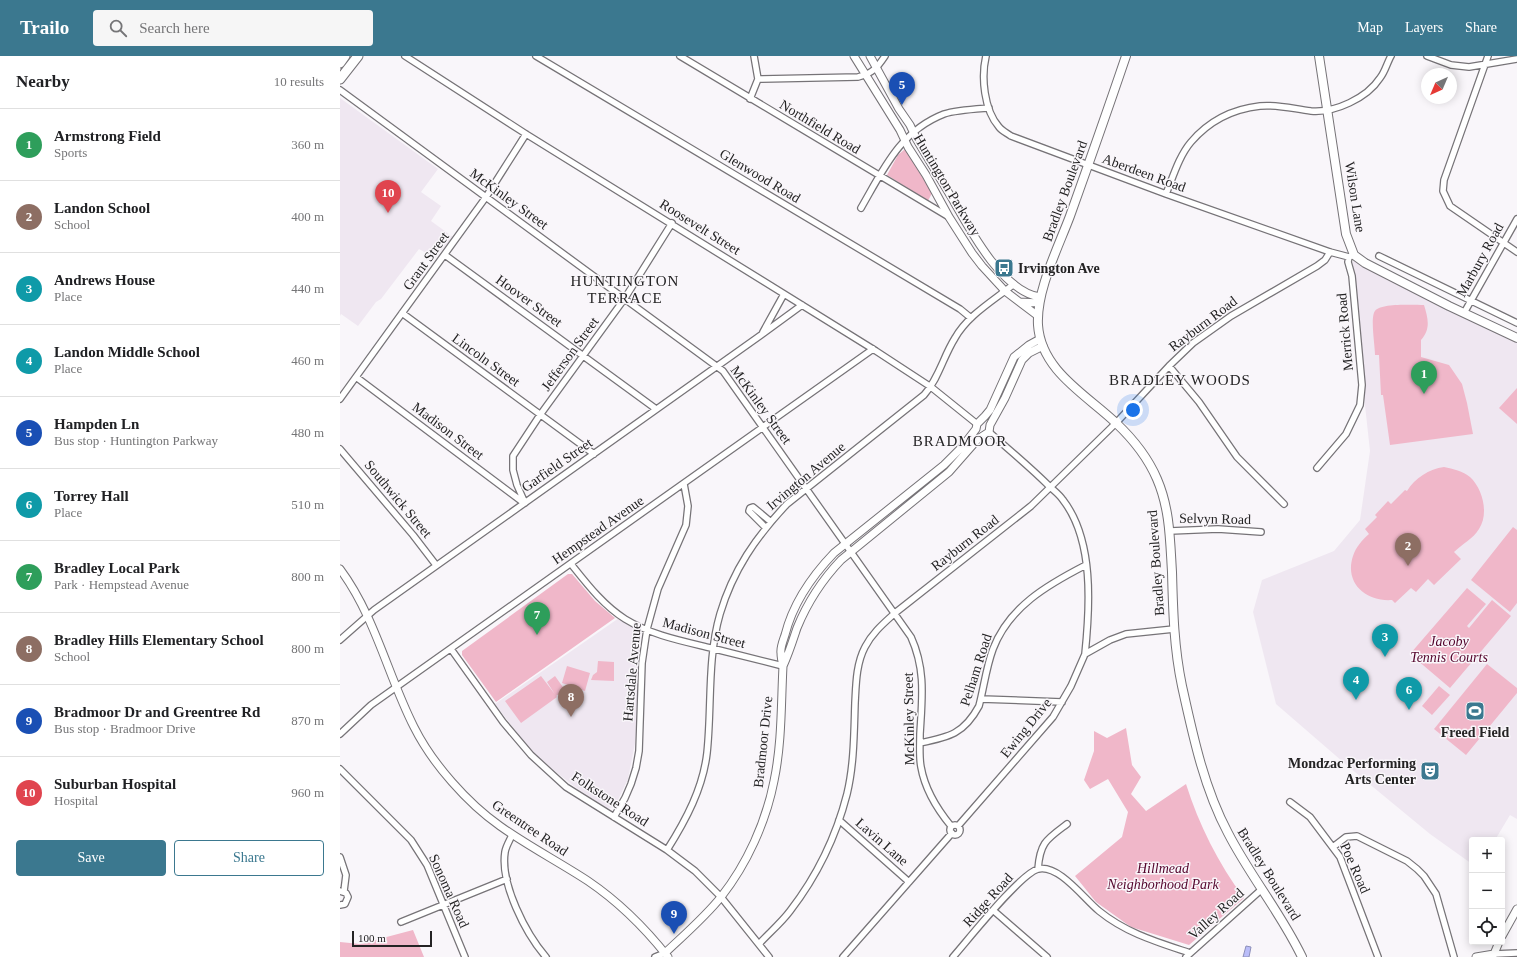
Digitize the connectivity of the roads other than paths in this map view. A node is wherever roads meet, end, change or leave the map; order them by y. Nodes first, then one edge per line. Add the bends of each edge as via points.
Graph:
1 (345, 56) edge
2 (358, 56) edge
3 (405, 56) edge
4 (536, 56) edge
5 (680, 56) edge
6 (754, 56) edge
7 (854, 56) edge
8 (870, 56) edge
9 (885, 56) edge
10 (986, 56) edge
11 (1126, 56) edge
12 (1319, 56) edge
13 (1391, 56) edge
14 (1427, 56) edge
15 (1488, 56) edge
16 (1517, 58) edge
17 (340, 62) edge
18 (1485, 64) junction
19 (877, 68) junction
20 (866, 75) junction
21 (340, 79) edge
22 (758, 79) junction
23 (340, 90) edge
24 (750, 99) junction
25 (989, 108) junction
26 (1328, 109) junction
27 (913, 132) junction
28 (526, 134) junction
29 (904, 140) junction
30 (1088, 166) junction
31 (879, 176) junction
32 (1166, 194) junction
33 (486, 197) junction
34 (861, 208) dead end
35 (959, 210) junction
36 (949, 217) junction
37 (1517, 219) edge
38 (672, 223) junction
39 (1503, 244) junction
40 (1330, 252) junction
41 (1517, 252) edge
42 (445, 255) junction
43 (1351, 256) junction
44 (1379, 256) dead end
45 (1014, 284) junction
46 (1005, 291) junction
47 (784, 294) junction
48 (625, 298) junction
49 (1039, 300) junction
50 (1471, 300) junction
51 (1020, 302) junction
52 (802, 305) junction
53 (402, 313) junction
54 (1464, 313) junction
55 (1038, 316) junction
56 (971, 318) junction
57 (1517, 323) edge
58 (761, 335) junction
59 (1517, 338) edge
60 (1042, 343) junction
61 (873, 349) junction
62 (583, 355) junction
63 (717, 366) junction
64 (1169, 366) junction
65 (356, 377) junction
66 (931, 387) junction
67 (340, 399) edge
68 (656, 410) junction
69 (540, 415) junction
70 (1116, 423) junction
71 (978, 424) junction
72 (763, 427) junction
73 (987, 431) junction
74 (340, 449) edge
75 (594, 454) junction
76 (1317, 468) dead end
77 (684, 484) junction
78 (1051, 488) junction
79 (807, 489) junction
80 (524, 503) junction
81 (1284, 504) dead end
82 (771, 522) junction
83 (766, 528) junction
84 (1170, 531) junction
85 (1261, 532) dead end
86 (845, 544) junction
87 (851, 552) junction
88 (571, 564) junction
89 (436, 565) junction
90 (1086, 565) junction
91 (340, 569) edge
92 (895, 613) junction
93 (367, 616) junction
94 (647, 629) junction
95 (1174, 629) junction
96 (340, 640) edge
97 (451, 649) junction
98 (713, 649) junction
99 (1085, 654) junction
100 (783, 666) junction
101 (397, 687) junction
102 (981, 698) junction
103 (1062, 702) junction
104 (340, 734) edge
105 (920, 743) junction
106 (340, 770) edge
107 (1290, 802) dead end
108 (614, 817) junction
109 (839, 820) junction
110 (1067, 824) dead end
111 (951, 826) junction
112 (958, 826) junction
113 (952, 833) junction
114 (512, 834) junction
115 (1334, 847) junction
116 (667, 850) junction
117 (340, 857) edge
118 (1038, 869) junction
119 (506, 880) junction
120 (909, 882) junction
121 (1262, 889) junction
122 (342, 891) edge
123 (721, 897) junction
124 (340, 905) edge
125 (443, 905) junction
126 (1517, 909) edge
127 (994, 911) junction
128 (401, 922) dead end
129 (1505, 931) edge
130 (759, 944) junction
131 (1498, 945) edge
132 (1517, 952) edge
133 (1188, 955) edge
134 (666, 956) edge
135 (1493, 956) edge
136 (465, 957) edge
137 (546, 957) edge
138 (655, 957) edge
139 (769, 957) edge
140 (843, 957) edge
141 (953, 957) edge
142 (1046, 957) edge
143 (1302, 957) edge
144 (1378, 957) edge
145 (1454, 957) edge
146 (1476, 957) edge

1 - 17 main road
2 - 21 main road
3 - 28 street, Roosevelt Street
4 - 56 street, Glenwood Road via 954,305
5 - 24 street, Northfield Road
6 - 22 street
7 - 20 street, Huntington Parkway
8 - 19 street, Huntington Parkway
9 - 19 street
10 - 25 street, Aberdeen Road via 983,82
11 - 30 main road, Bradley Boulevard
12 - 26 main road, Wilson Lane
13 - 26 street via 1381,78 1369,92 1348,104
14 - 18 street via 1451,65 1469,67
15 - 18 street
16 - 18 street
18 - 39 street via 1444,180 1443,191 1450,206
19 - 20 street
19 - 27 street, Huntington Parkway
20 - 22 street
20 - 29 street, Huntington Parkway
22 - 24 street
23 - 33 street, McKinley Street
24 - 31 street, Northfield Road
25 - 27 street via 945,114
25 - 30 street, Aberdeen Road via 1000,128 1011,136
26 - 32 street via 1313,111 1260,106 1240,109 1222,116 1190,143
26 - 43 main road, Wilson Lane
27 - 29 street
27 - 35 street, Huntington Parkway
28 - 33 street, Grant Street
28 - 38 street, Roosevelt Street
29 - 31 street
29 - 36 street, Huntington Parkway
30 - 32 street, Aberdeen Road
30 - 49 main road, Bradley Boulevard
31 - 34 street
31 - 36 street, Northfield Road
32 - 40 street, Aberdeen Road
33 - 42 street, Grant Street
33 - 48 street, McKinley Street
35 - 36 street
35 - 45 street, Huntington Parkway via 981,247
36 - 46 street, Huntington Parkway via 982,266
37 - 39 street, Marbury Road
38 - 47 street, Roosevelt Street
38 - 48 street, Jefferson Street
39 - 41 street
39 - 50 street, Marbury Road
40 - 43 street, Aberdeen Road
40 - 64 street, Rayburn Road via 1317,266 1230,316 1193,343
42 - 53 street, Grant Street
42 - 62 street, Hoover Street
43 - 54 main road
43 - 76 street, Merrick Road via 1348,262 1352,276 1362,385 1360,405 1346,434
44 - 50 street
45 - 46 street, Irvington Avenue
45 - 49 street, Huntington Parkway
46 - 51 street, Huntington Parkway
46 - 56 street, Irvington Avenue
47 - 52 street, Roosevelt Street
47 - 58 street, Garfield Street
48 - 62 street, Jefferson Street
48 - 63 street, McKinley Street
49 - 51 street
49 - 55 main road, Bradley Boulevard
50 - 54 street, Marbury Road
50 - 57 street
51 - 55 street, Huntington Parkway
52 - 58 street, Garfield Street
52 - 61 street, Roosevelt Street
53 - 65 street, Grant Street
53 - 69 street, Lincoln Street
54 - 59 main road
55 - 60 main road, Bradley Boulevard
56 - 66 street, Irvington Avenue via 955,338
58 - 63 street, Garfield Street
60 - 70 main road, Bradley Boulevard via 1062,376
60 - 71 street, Bradmoor Drive via 1029,345 1014,357 998,394
60 - 73 street, Bradmoor Drive via 1022,360 1006,398
61 - 66 street, Roosevelt Street
61 - 72 street, Hempstead Avenue
62 - 68 street, Hoover Street
62 - 69 street, Jefferson Street
63 - 68 street, Garfield Street
63 - 72 street, McKinley Street
64 - 70 street, Rayburn Road
64 - 81 street via 1199,402 1237,458
65 - 67 street, Grant Street
65 - 80 street, Madison Street
66 - 71 street, Roosevelt Street
66 - 79 street, Irvington Avenue
68 - 75 street, Garfield Street
69 - 75 street, Lincoln Street
69 - 80 street, Jefferson Street via 513,456 516,485
70 - 78 street, Rayburn Road
70 - 84 main road, Bradley Boulevard via 1138,447 1152,468 1164,501
71 - 73 street via 985,421
71 - 73 street via 978,433
71 - 86 street, Bradmoor Drive via 962,447 944,465
72 - 77 street, Hempstead Avenue
72 - 79 street, McKinley Street
73 - 78 street
73 - 87 street, Bradmoor Drive via 949,472
74 - 89 street, Southwick Street
75 - 80 street, Garfield Street
77 - 88 street, Hempstead Avenue
77 - 94 street, Hartsdale Avenue via 688,506 686,524 658,589
78 - 90 street via 1063,500 1076,522
78 - 92 street, Rayburn Road
79 - 82 street, Irvington Avenue via 787,504
79 - 86 street, McKinley Street
80 - 89 street, Garfield Street
82 - 83 street, Irvington Avenue
82 - 83 street via 753,507 750,508 751,514
83 - 98 street, Irvington Avenue via 748,552 732,582 720,615
84 - 85 street, Selvyn Road via 1218,529
84 - 95 main road, Bradley Boulevard
86 - 87 street, McKinley Street
86 - 100 street, Bradmoor Drive via 819,569 800,597 788,624 780,652
87 - 92 street, McKinley Street
87 - 100 street, Bradmoor Drive via 826,576 813,595
88 - 94 street, Madison Street via 588,586 606,603 624,618
88 - 97 street, Hempstead Avenue
89 - 93 street, Garfield Street
90 - 99 street via 1089,601
90 - 102 street, Pelham Road via 1037,593 1011,617 993,650
91 - 93 street, Greentree Road
92 - 105 street, McKinley Street via 912,637 920,663
92 - 109 street, Rayburn Road via 871,636 859,661 852,766
93 - 96 street, Garfield Street
93 - 101 street, Greentree Road
94 - 98 street, Madison Street via 668,638
94 - 108 street, Hartsdale Avenue via 642,663 639,751 631,784
95 - 99 street via 1126,634
95 - 121 main road, Bradley Boulevard via 1182,688 1210,792 1228,834
97 - 101 street, Hempstead Avenue
97 - 108 street, Folkstone Road via 503,722 531,755 566,786
98 - 100 street, Madison Street
98 - 116 street, Irvington Avenue via 706,753 702,776 688,815
99 - 103 street, Ewing Drive
100 - 123 street, Bradmoor Drive via 778,751 770,799 750,849
101 - 104 street, Hempstead Avenue via 371,705
101 - 114 street, Greentree Road via 419,737 442,771 475,805
102 - 103 street
102 - 105 street, Pelham Road via 974,714 964,727 952,736
103 - 112 street, Ewing Drive via 1046,726
105 - 111 street, McKinley Street via 921,767 927,789 939,812
106 - 125 street, Sonoma Road via 411,840 427,865
107 - 115 street, Poe Road via 1310,816
108 - 116 street, Folkstone Road
109 - 120 street, Lavin Lane
109 - 130 street, Rayburn Road via 810,883 789,912
110 - 118 street via 1045,842 1039,855
111 - 112 street
111 - 113 street
112 - 113 street via 959,833
113 - 120 street
114 - 119 street via 505,852
114 - 134 street, Greentree Road via 603,892 635,919
115 - 144 street, Poe Road
115 - 145 street via 1346,837 1357,836 1407,861 1417,869 1436,894
116 - 123 street, Folkstone Road via 695,871
117 - 122 street via 346,875
118 - 127 street, Ridge Road via 1022,879
118 - 133 street via 1062,875 1098,910 1126,929
119 - 125 street
119 - 137 street via 515,904
120 - 140 street
121 - 133 street, Valley Road
121 - 143 main road, Bradley Boulevard
122 - 124 street via 348,895 348,900
123 - 130 street, Folkstone Road
123 - 134 street, Bradmoor Drive
125 - 128 street
125 - 136 street, Sonoma Road
126 - 129 street
127 - 141 street, Ridge Road
127 - 142 street
130 - 139 street, Folkstone Road
131 - 135 street
132 - 135 street
134 - 138 street, Bradmoor Drive
135 - 146 street

